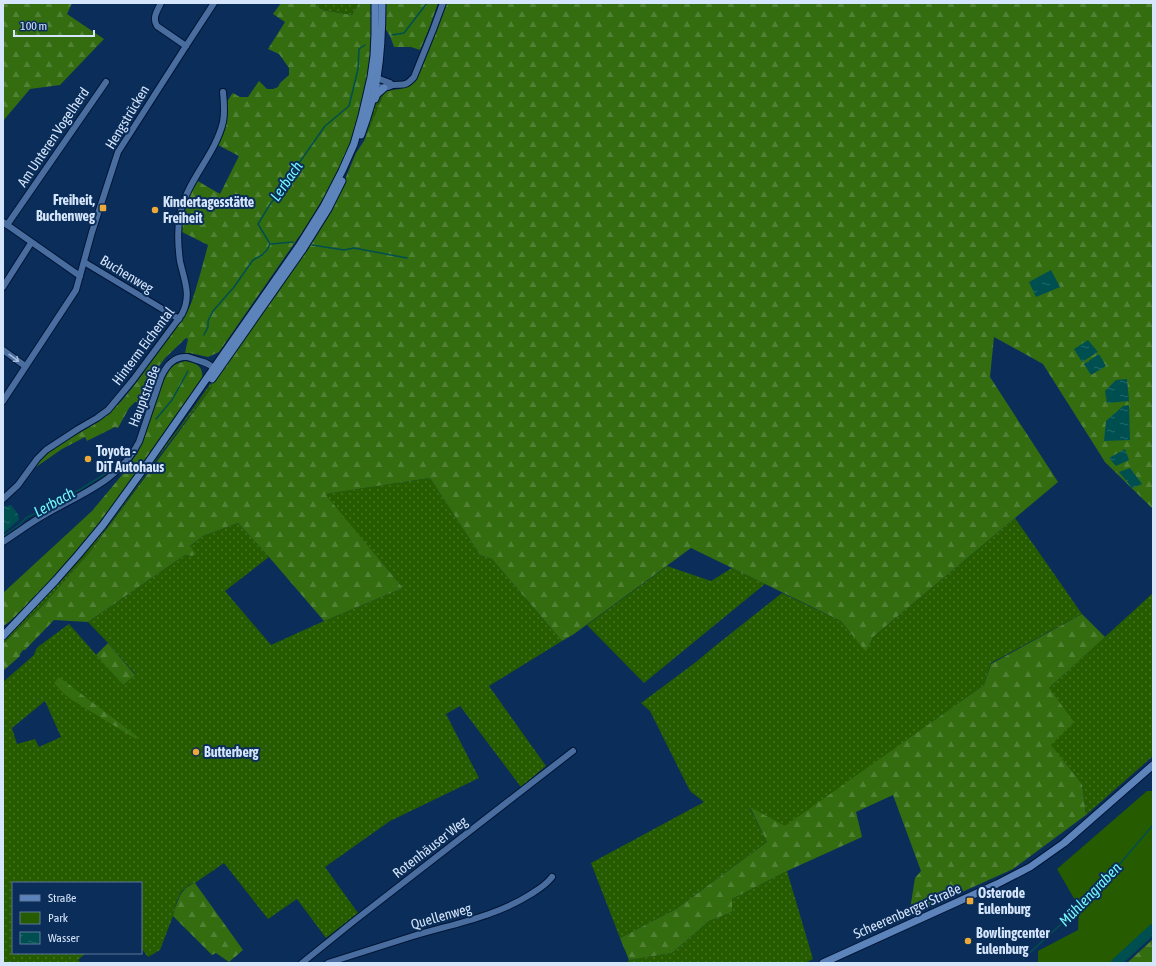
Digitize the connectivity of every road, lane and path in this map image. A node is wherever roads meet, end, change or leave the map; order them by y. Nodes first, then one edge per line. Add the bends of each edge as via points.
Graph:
1 (161, 3) edge
2 (214, 3) edge
3 (375, 3) edge
4 (382, 3) edge
5 (443, 3) edge
6 (186, 46) junction
7 (373, 81) junction
8 (106, 82) dead end
9 (392, 85) junction
10 (384, 88) junction
11 (223, 92) dead end
12 (371, 104) junction
13 (5, 224) edge
14 (32, 243) junction
15 (84, 262) junction
16 (80, 276) junction
17 (3, 287) edge
18 (179, 319) junction
19 (3, 350) edge
20 (25, 366) junction
21 (214, 370) junction
22 (3, 401) edge
23 (3, 499) edge
24 (3, 542) edge
25 (3, 636) edge
26 (573, 751) dead end
27 (1153, 765) edge
28 (552, 877) dead end
29 (833, 961) edge
30 (302, 963) edge
31 (328, 963) edge
32 (823, 963) edge

1 - 6 street via 155,23
2 - 6 street, Hengstrücken
3 - 7 main road
4 - 7 main road via 381,41
5 - 9 street via 414,77 405,84
6 - 15 street, Hengstrücken via 118,152 97,213
7 - 9 street via 390,82
7 - 10 street
7 - 12 main road
7 - 21 main road via 354,144 332,191 303,240
8 - 13 street, Am Unteren Vogelherd
9 - 10 street
10 - 12 main road
11 - 18 street, Hinterm Eichental via 224,112 221,128 189,189 180,214 179,253 188,297
12 - 21 main road via 355,152 328,209 303,249
13 - 14 street
14 - 16 street
14 - 17 street
15 - 16 street, Hengstrücken
15 - 18 street, Buchenweg
16 - 20 street, Hengstrücken via 76,290
18 - 23 street, Hinterm Eichental via 108,410 46,450 18,485
19 -> 20 street
20 - 22 street, Hengstrücken
21 - 24 street, Hauptstraße via 208,363 189,357 172,361 158,384 139,442 115,473
21 - 25 main road via 170,437 102,525 56,580
26 - 30 street, Rotenhäuser Weg
27 - 29 main road, Scheerenberger Straße via 1064,842 1030,867
28 - 31 street, Quellenweg via 547,884 519,901 487,914
29 - 32 main road, Scheerenberger Straße

